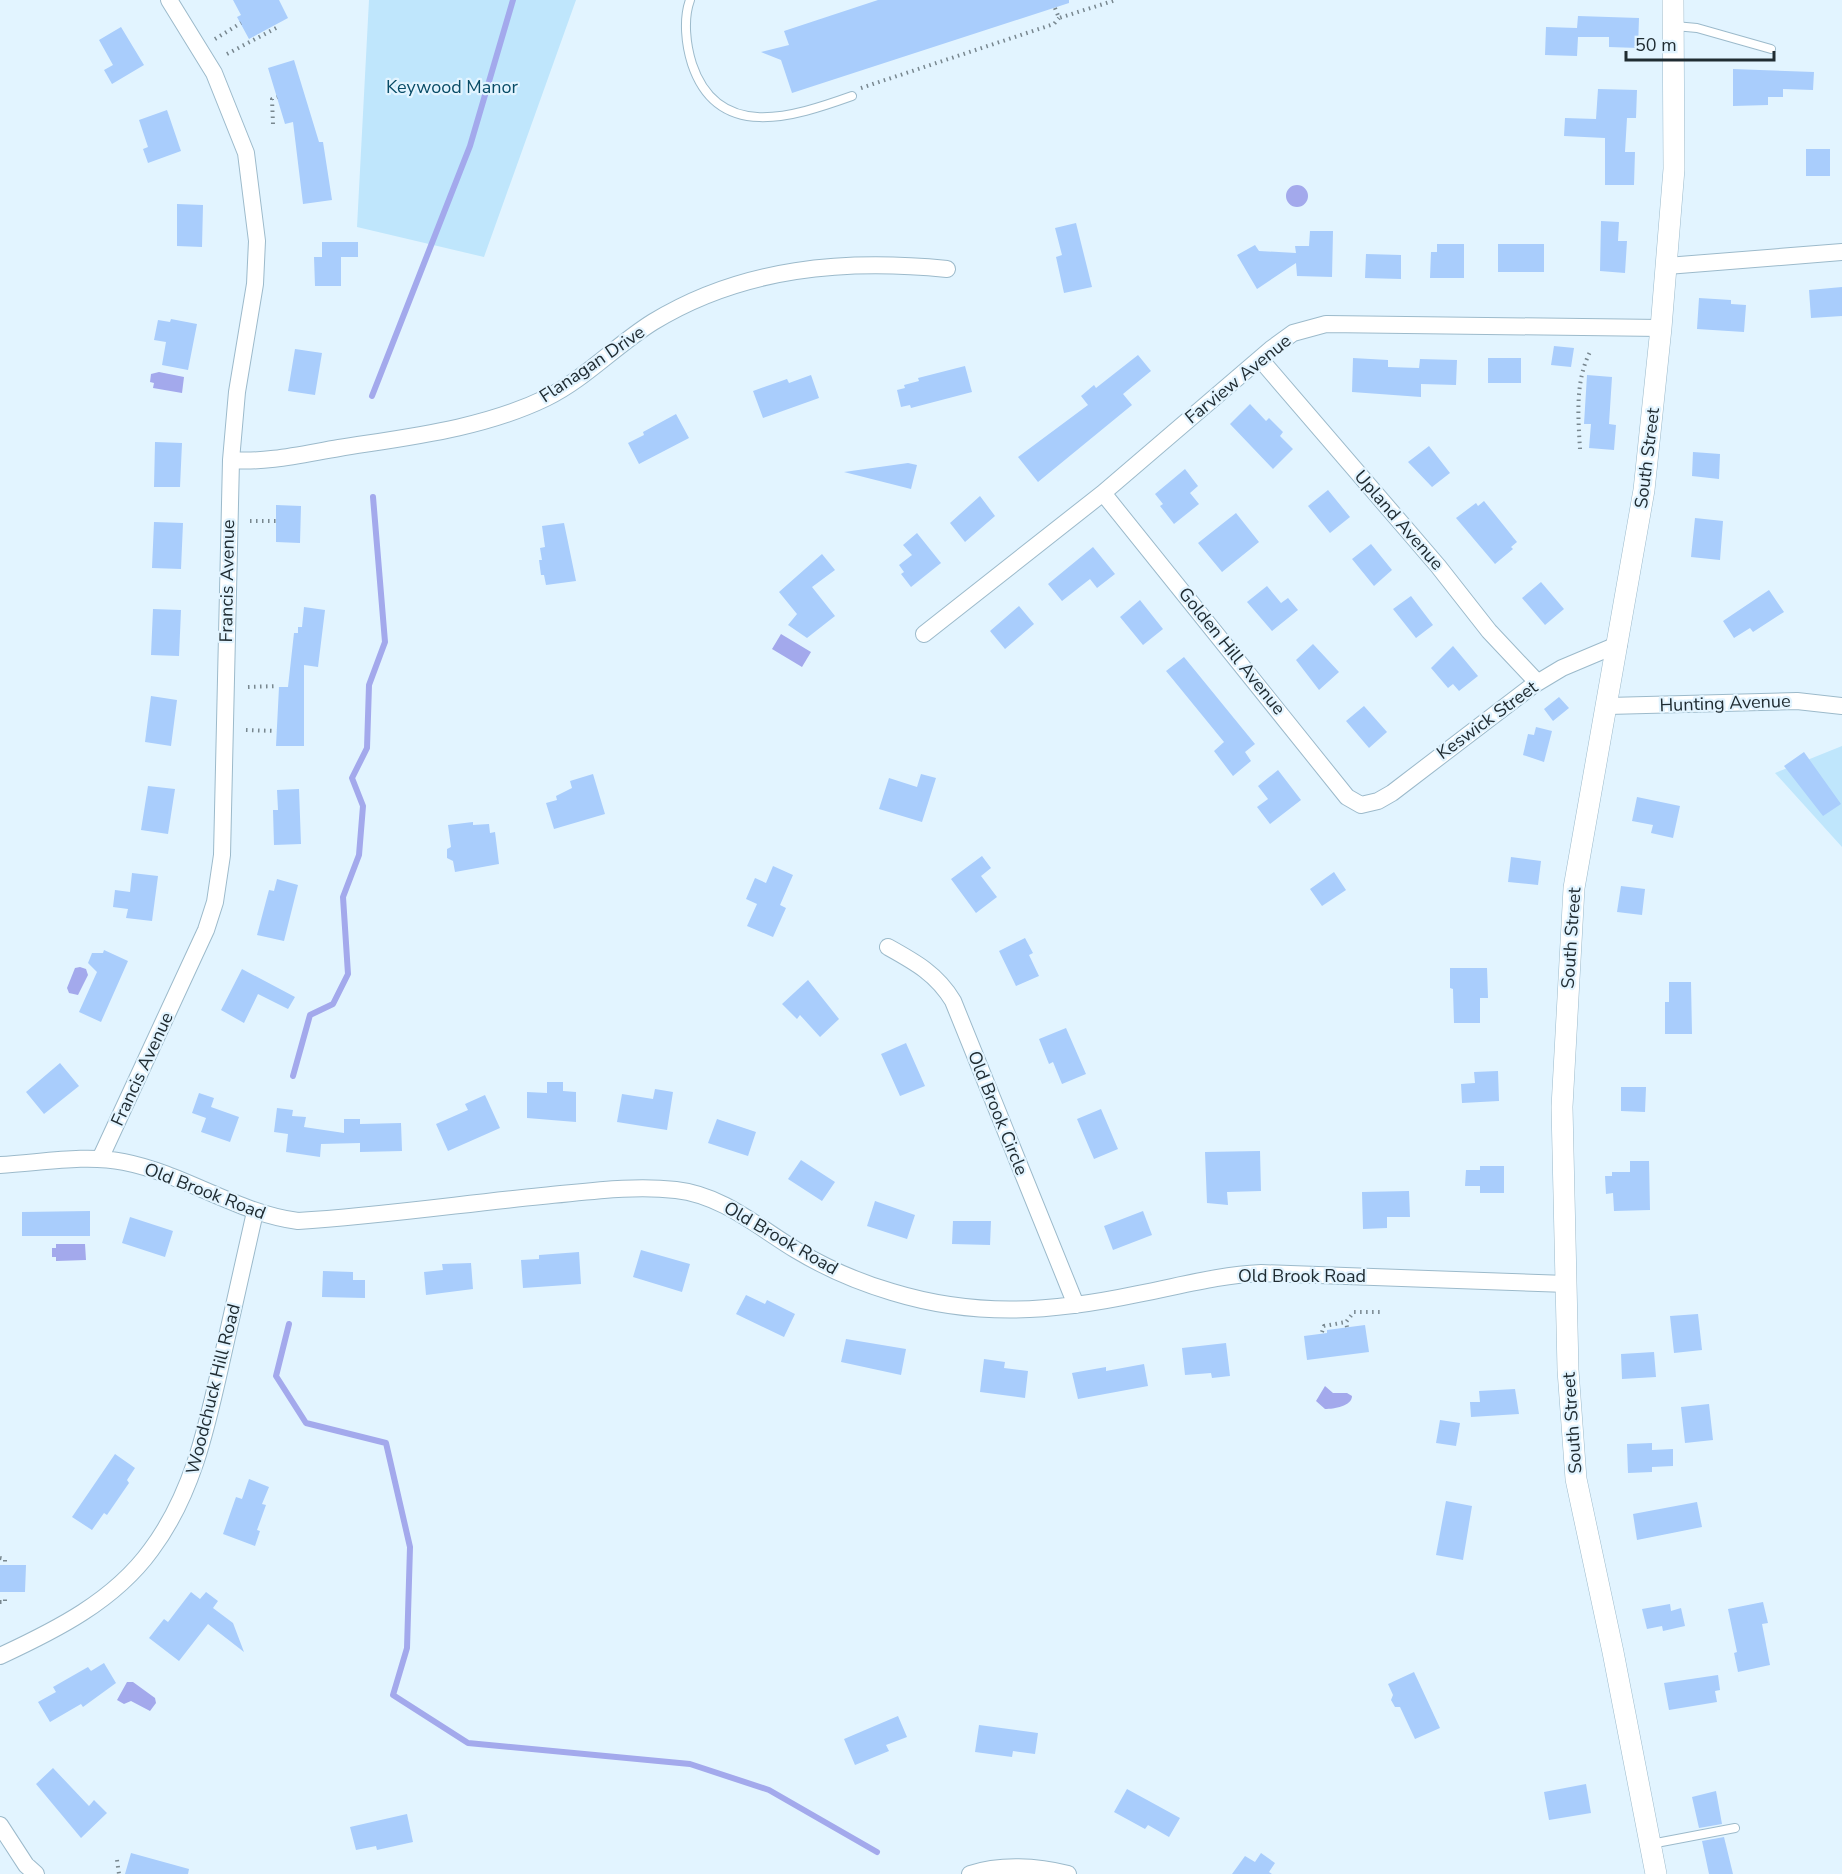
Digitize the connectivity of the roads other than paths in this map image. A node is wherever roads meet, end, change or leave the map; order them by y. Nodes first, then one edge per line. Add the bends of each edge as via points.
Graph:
1 (169, 0) edge
2 (690, 0) edge
3 (1673, 0) edge
4 (1674, 26) junction
5 (1771, 49) dead end
6 (852, 96) road end
7 (1842, 252) edge
8 (1667, 266) junction
9 (948, 269) dead end
10 (1661, 328) junction
11 (1260, 359) junction
12 (231, 460) junction
13 (1103, 493) junction
14 (924, 634) dead end
15 (1619, 644) junction
16 (1537, 682) junction
17 (1608, 706) junction
18 (1842, 706) edge
19 (1363, 805) joint
20 (888, 946) dead end
21 (100, 1159) junction
22 (0, 1165) edge
23 (255, 1212) junction
24 (1567, 1284) junction
25 (1076, 1305) junction
26 (0, 1656) edge
27 (0, 1826) edge
28 (1735, 1828) dead end
29 (1650, 1844) junction
30 (36, 1874) edge
31 (970, 1874) edge
32 (1068, 1874) edge
33 (1656, 1874) edge

1 - 12 street, Francis Avenue via 214,73 246,153 255,210 255,284 237,392
2 - 6 lane via 689,52 698,81 715,102 732,112 769,118 802,114
3 - 4 street, South Street
4 - 5 lane via 1697,28
4 - 8 street, South Street via 1674,169
7 - 8 street
8 - 10 street, South Street
9 - 12 street, Flanagan Drive via 867,263 775,274 694,302 654,321 573,382 524,408 475,424 379,442 275,459
10 - 11 street, Farview Avenue via 1322,325 1289,336
10 - 15 street, South Street via 1644,490
11 - 13 street, Farview Avenue
11 - 16 street, Upland Avenue via 1489,631
12 - 21 street, Francis Avenue via 222,855 215,902 190,968
13 - 14 street, Farview Avenue
13 - 19 street, Golden Hill Avenue via 1347,797
15 - 16 street, Keswick Street
15 - 17 street, South Street
16 - 19 street, Keswick Street via 1392,793
17 - 18 street, Hunting Avenue via 1775,701
17 - 24 street, South Street via 1570,925 1562,1107
20 - 25 street, Old Brook Circle via 929,970 953,1001
21 - 22 street, Old Brook Road
21 - 23 street, Old Brook Road via 161,1173
23 - 25 street, Old Brook Road via 309,1220 600,1190 680,1191 726,1206 813,1259 894,1293 986,1311
23 - 26 street, Woodchuck Hill Road via 209,1414 193,1473 175,1514 151,1551 111,1592 68,1623
24 - 25 street, Old Brook Road via 1261,1273 1218,1276
24 - 29 street, South Street via 1576,1479
27 - 30 street
28 - 29 lane
29 - 33 street, South Street
31 - 32 street via 1006,1867

